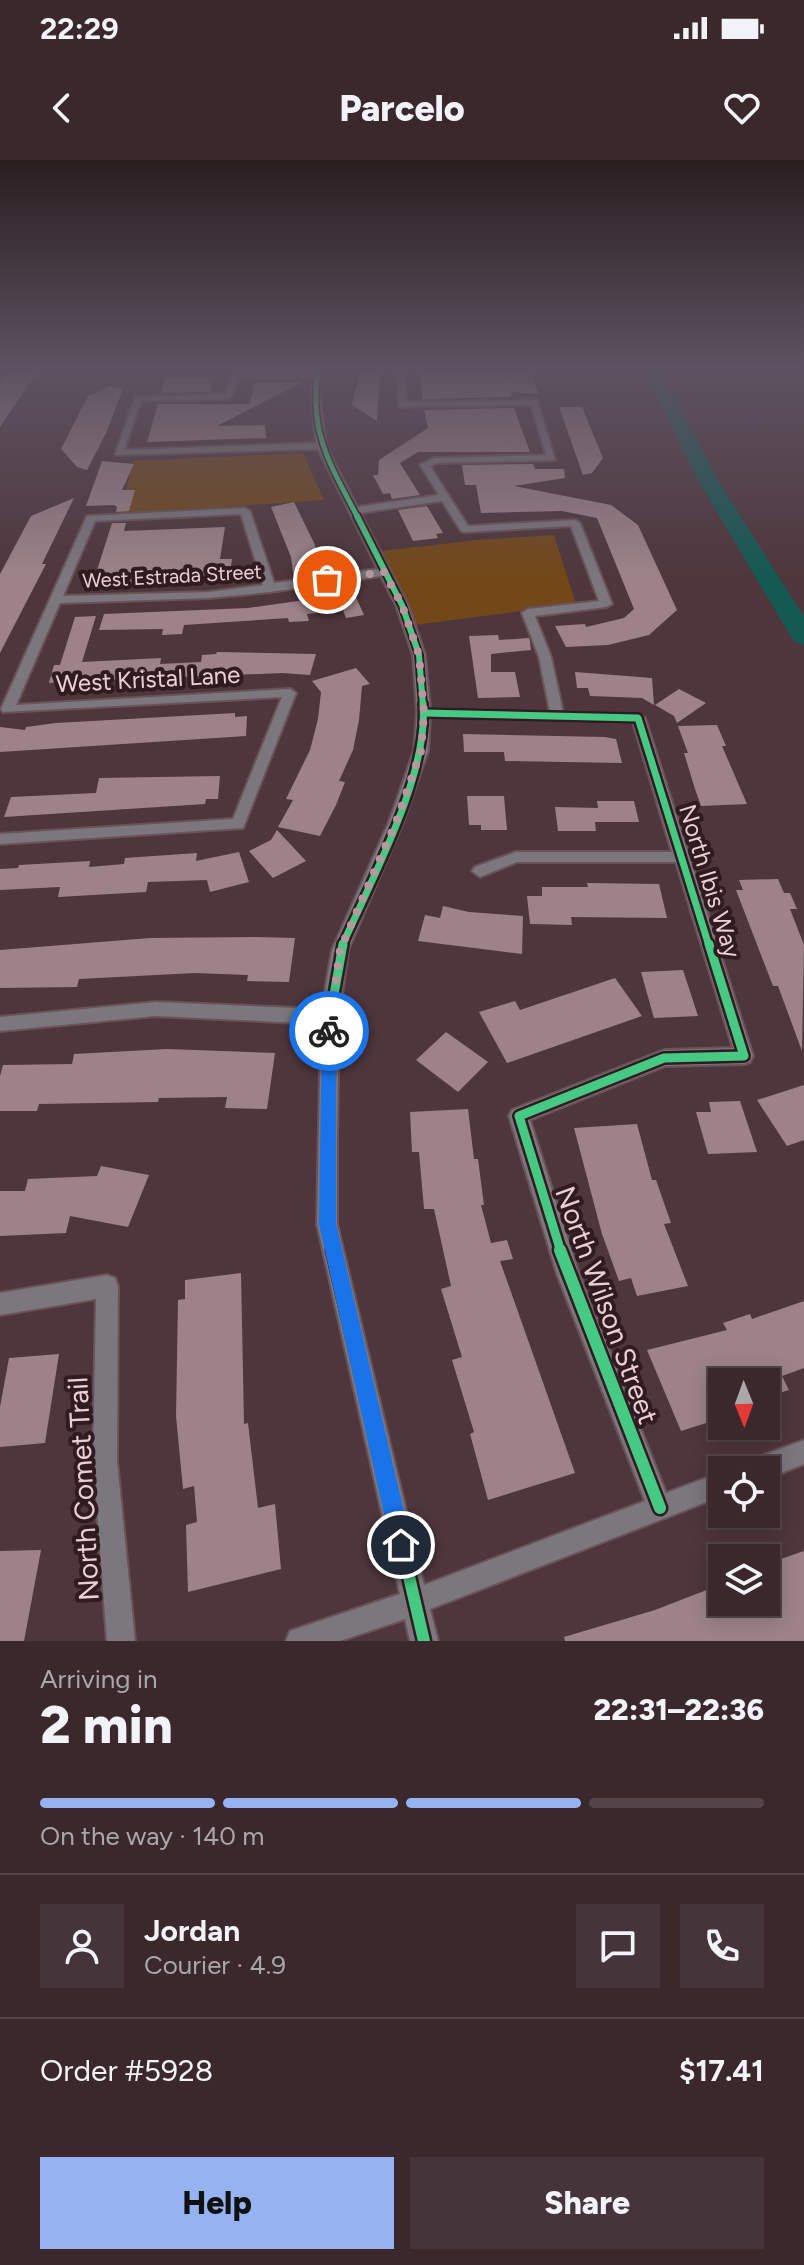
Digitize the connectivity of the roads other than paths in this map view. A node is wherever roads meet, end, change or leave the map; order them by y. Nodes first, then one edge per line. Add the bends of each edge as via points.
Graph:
1 (123, 439) edge
2 (320, 439) edge
3 (546, 439) edge
4 (321, 446) junction
5 (446, 497) junction
6 (354, 511) junction
7 (384, 572) junction
8 (270, 589) junction
9 (55, 600) junction
10 (424, 713) junction
11 (557, 714) junction
12 (0, 839) edge
13 (681, 857) junction
14 (480, 871) dead end
15 (330, 1017) junction
16 (0, 1024) edge
17 (519, 1116) joint
18 (0, 1304) edge
19 (804, 1452) edge
20 (780, 1461) edge
21 (708, 1489) edge
22 (660, 1508) junction
23 (415, 1602) junction
24 (121, 1641) edge
25 (300, 1641) edge
26 (424, 1641) edge

1 - 4 street via 118,453
2 - 4 street
3 - 5 street via 552,458 437,460 425,465
4 - 6 street
5 - 6 street
5 - 11 street via 465,529 575,523 606,604 528,613 545,657
6 - 7 street
7 - 8 street, West Estrada Street
7 - 10 street via 419,655
8 - 9 street, West Estrada Street
8 - 9 street via 245,511 91,518
9 - 12 street, West Kristal Lane via 8,709 290,693 238,824
10 - 11 street
10 - 15 street via 421,751 396,822 340,950
11 - 13 street, North Ibis Way via 638,718
13 - 14 street via 516,857
13 - 17 street, North Ibis Way via 744,1056 664,1058
15 - 16 street via 156,1009
15 - 23 street via 327,1224
17 - 22 street, North Wilson Street via 568,1274
18 - 24 street, North Comet Trail via 107,1286 105,1461
19 - 20 street
21 - 22 street
22 - 23 street
23 - 25 street
23 - 26 street

